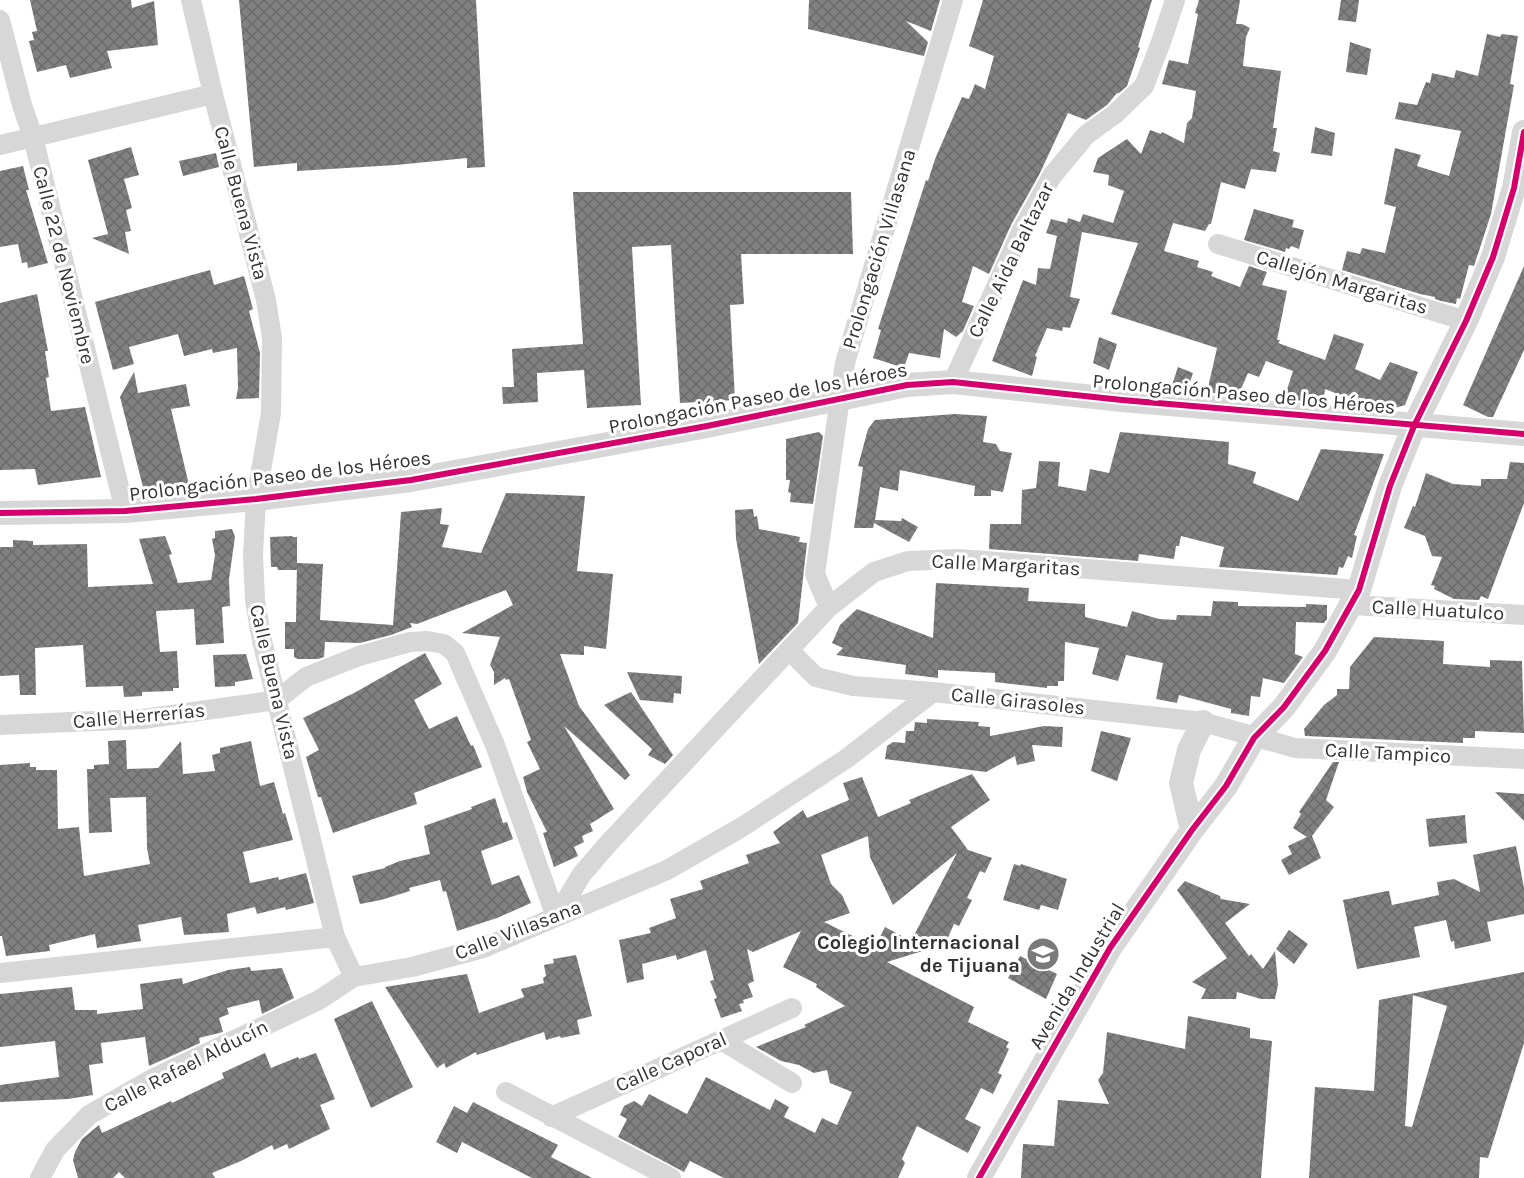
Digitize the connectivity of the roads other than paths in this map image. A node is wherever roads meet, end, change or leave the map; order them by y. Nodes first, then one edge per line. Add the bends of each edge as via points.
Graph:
1 (191, 0) edge
2 (953, 0) edge
3 (1174, 0) edge
4 (0, 20) edge
5 (213, 94) junction
6 (1524, 132) edge
7 (33, 137) junction
8 (0, 145) edge
9 (1218, 244) dead end
10 (1466, 321) junction
11 (953, 382) junction
12 (840, 399) junction
13 (1414, 426) junction
14 (1524, 434) edge
15 (256, 499) junction
16 (125, 511) junction
17 (0, 513) edge
18 (1356, 598) junction
19 (829, 607) junction
20 (1524, 615) edge
21 (790, 651) junction
22 (933, 692) junction
23 (277, 700) junction
24 (1203, 722) junction
25 (0, 725) edge
26 (1254, 738) junction
27 (1524, 759) edge
28 (1192, 830) junction
29 (556, 917) junction
30 (335, 937) junction
31 (0, 973) edge
32 (354, 978) junction
33 (792, 1008) dead end
34 (721, 1040) junction
35 (792, 1083) dead end
36 (506, 1092) dead end
37 (551, 1117) junction
38 (40, 1178) edge
39 (671, 1178) edge
40 (979, 1178) edge

1 - 5 street, Calle Buena Vista
2 - 12 street, Prolongación Villasana via 845,363
3 - 11 street, Calle Aida Baltazar via 1144,86 1086,135 1052,176 1022,230
4 - 7 street, Calle 22 de Noviembre
5 - 7 street
5 - 15 street, Calle Buena Vista via 266,300 272,338 271,413
6 - 10 street, Avenida Industrial via 1514,188 1493,257
7 - 8 street
7 - 16 street, Calle 22 de Noviembre
9 - 10 street, Callejón Margaritas
10 - 13 street, Avenida Industrial
11 - 12 street, Prolongación Paseo de los Héroes via 907,385
11 - 13 street, Prolongación Paseo de los Héroes
12 - 15 street, Prolongación Paseo de los Héroes via 411,480
12 - 19 street, Prolongación Villasana via 815,574
13 - 14 street, Prolongación Paseo de los Héroes
13 - 18 street, Avenida Industrial via 1390,486
15 - 16 street, Prolongación Paseo de los Héroes
15 - 23 street, Calle Buena Vista via 255,600
16 - 17 street, Prolongación Paseo de los Héroes
18 - 19 street, Calle Margaritas via 958,559 908,561 874,572
18 - 20 street, Calle Huatulco
18 - 26 street, Avenida Industrial via 1304,681
19 - 21 street, Calle Margaritas
21 - 22 street, Calle Girasoles via 816,677 853,686
21 - 29 street, Calle Margaritas via 582,874
22 - 24 street, Calle Girasoles
22 - 29 street, Calle Villasana via 846,759 742,827 667,870
23 - 25 street, Calle Herrerías via 142,719
23 - 29 street via 306,677 359,656 410,642 444,644 455,653 495,745
23 - 30 street, Calle Buena Vista
24 - 26 street, Calle Girasoles
24 - 28 street via 1189,750 1181,783
26 - 27 street, Calle Tampico via 1295,748
26 - 28 street, Avenida Industrial via 1226,786
28 - 40 street, Avenida Industrial via 1110,948
29 - 32 street, Calle Villasana via 483,948
30 - 31 street
30 - 32 street
32 - 38 street, Calle Rafael Alducín via 319,1000 154,1078 89,1115 55,1150
33 - 34 street, Calle Caporal
34 - 35 street
34 - 37 street, Calle Caporal
36 - 37 street
37 - 39 street

